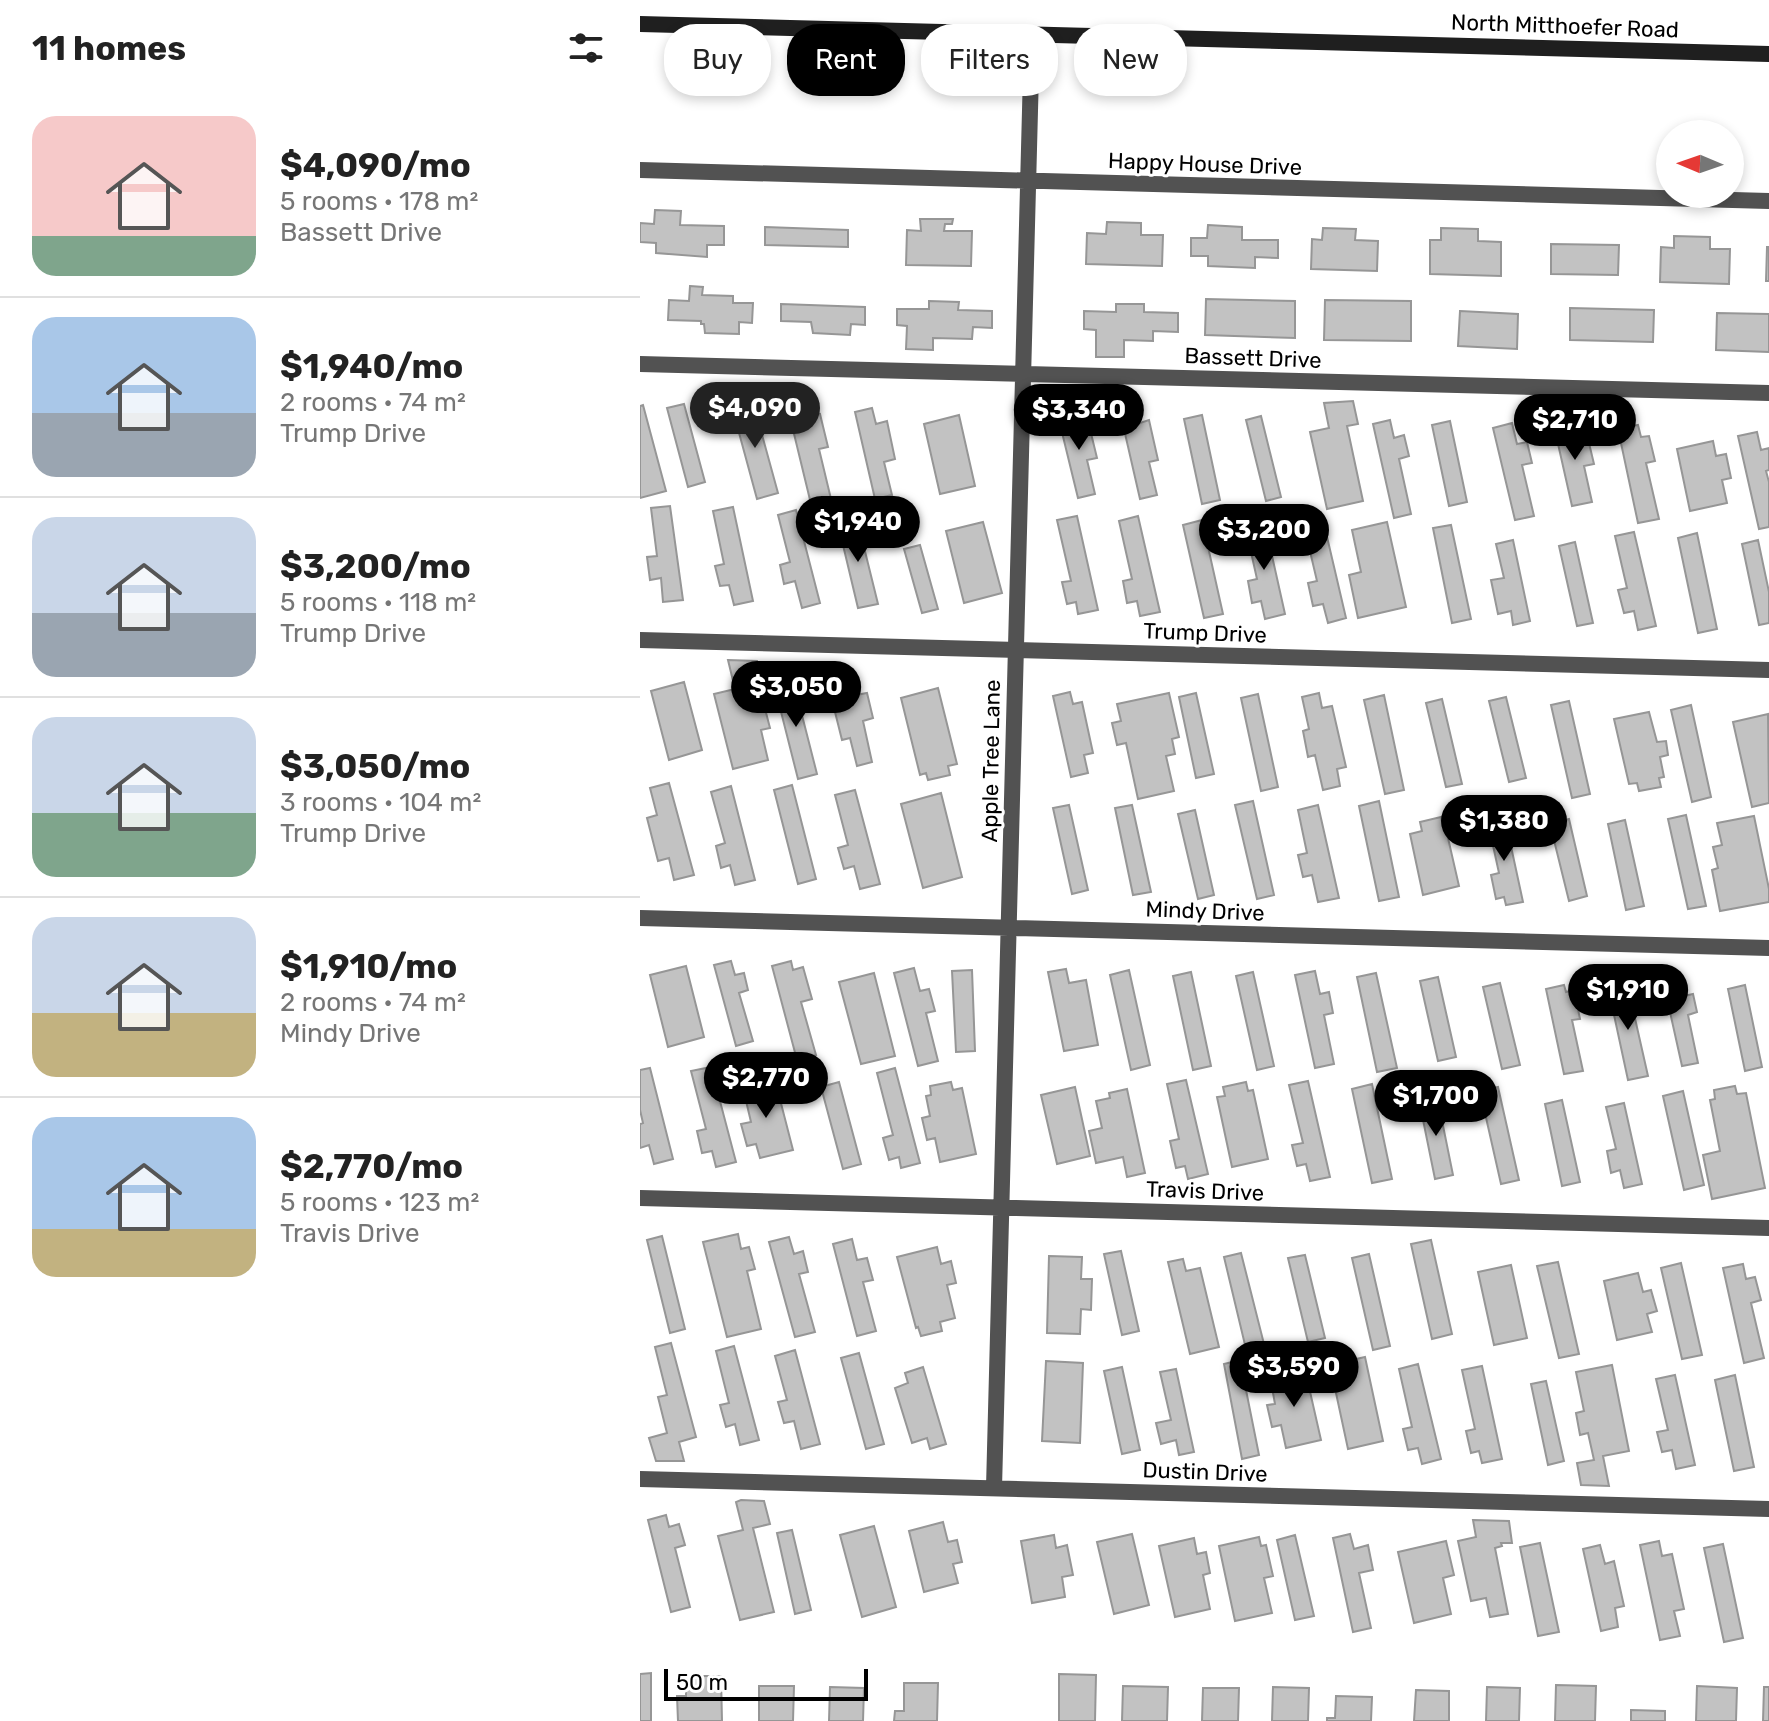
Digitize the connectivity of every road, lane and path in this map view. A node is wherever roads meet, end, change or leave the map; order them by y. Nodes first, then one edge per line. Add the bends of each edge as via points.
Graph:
1 (640, 24) edge
2 (921, 31) edge
3 (1058, 35) edge
4 (1769, 54) edge
5 (1030, 96) edge
6 (640, 170) edge
7 (1028, 181) junction
8 (1769, 201) edge
9 (640, 364) edge
10 (1023, 374) junction
11 (1769, 393) edge
12 (640, 640) edge
13 (1016, 650) junction
14 (1769, 670) edge
15 (640, 918) edge
16 (1009, 928) junction
17 (1769, 948) edge
18 (640, 1198) edge
19 (1001, 1208) junction
20 (1769, 1228) edge
21 (640, 1479) edge
22 (994, 1488) junction
23 (1769, 1509) edge

1 - 2 main road, North Mitthoefer Road
3 - 4 main road, North Mitthoefer Road
5 - 7 street, Apple Tree Lane
6 - 7 street, Happy House Drive
7 - 8 street, Happy House Drive
7 - 10 street, Apple Tree Lane
9 - 10 street, Bassett Drive
10 - 11 street, Bassett Drive
10 - 13 street, Apple Tree Lane
12 - 13 street, Trump Drive
13 - 14 street, Trump Drive
13 - 16 street, Apple Tree Lane
15 - 16 street, Mindy Drive
16 - 17 street, Mindy Drive
16 - 19 street, Apple Tree Lane
18 - 19 street, Travis Drive
19 - 20 street, Travis Drive
19 - 22 street, Apple Tree Lane
21 - 22 street, Dustin Drive
22 - 23 street, Dustin Drive

